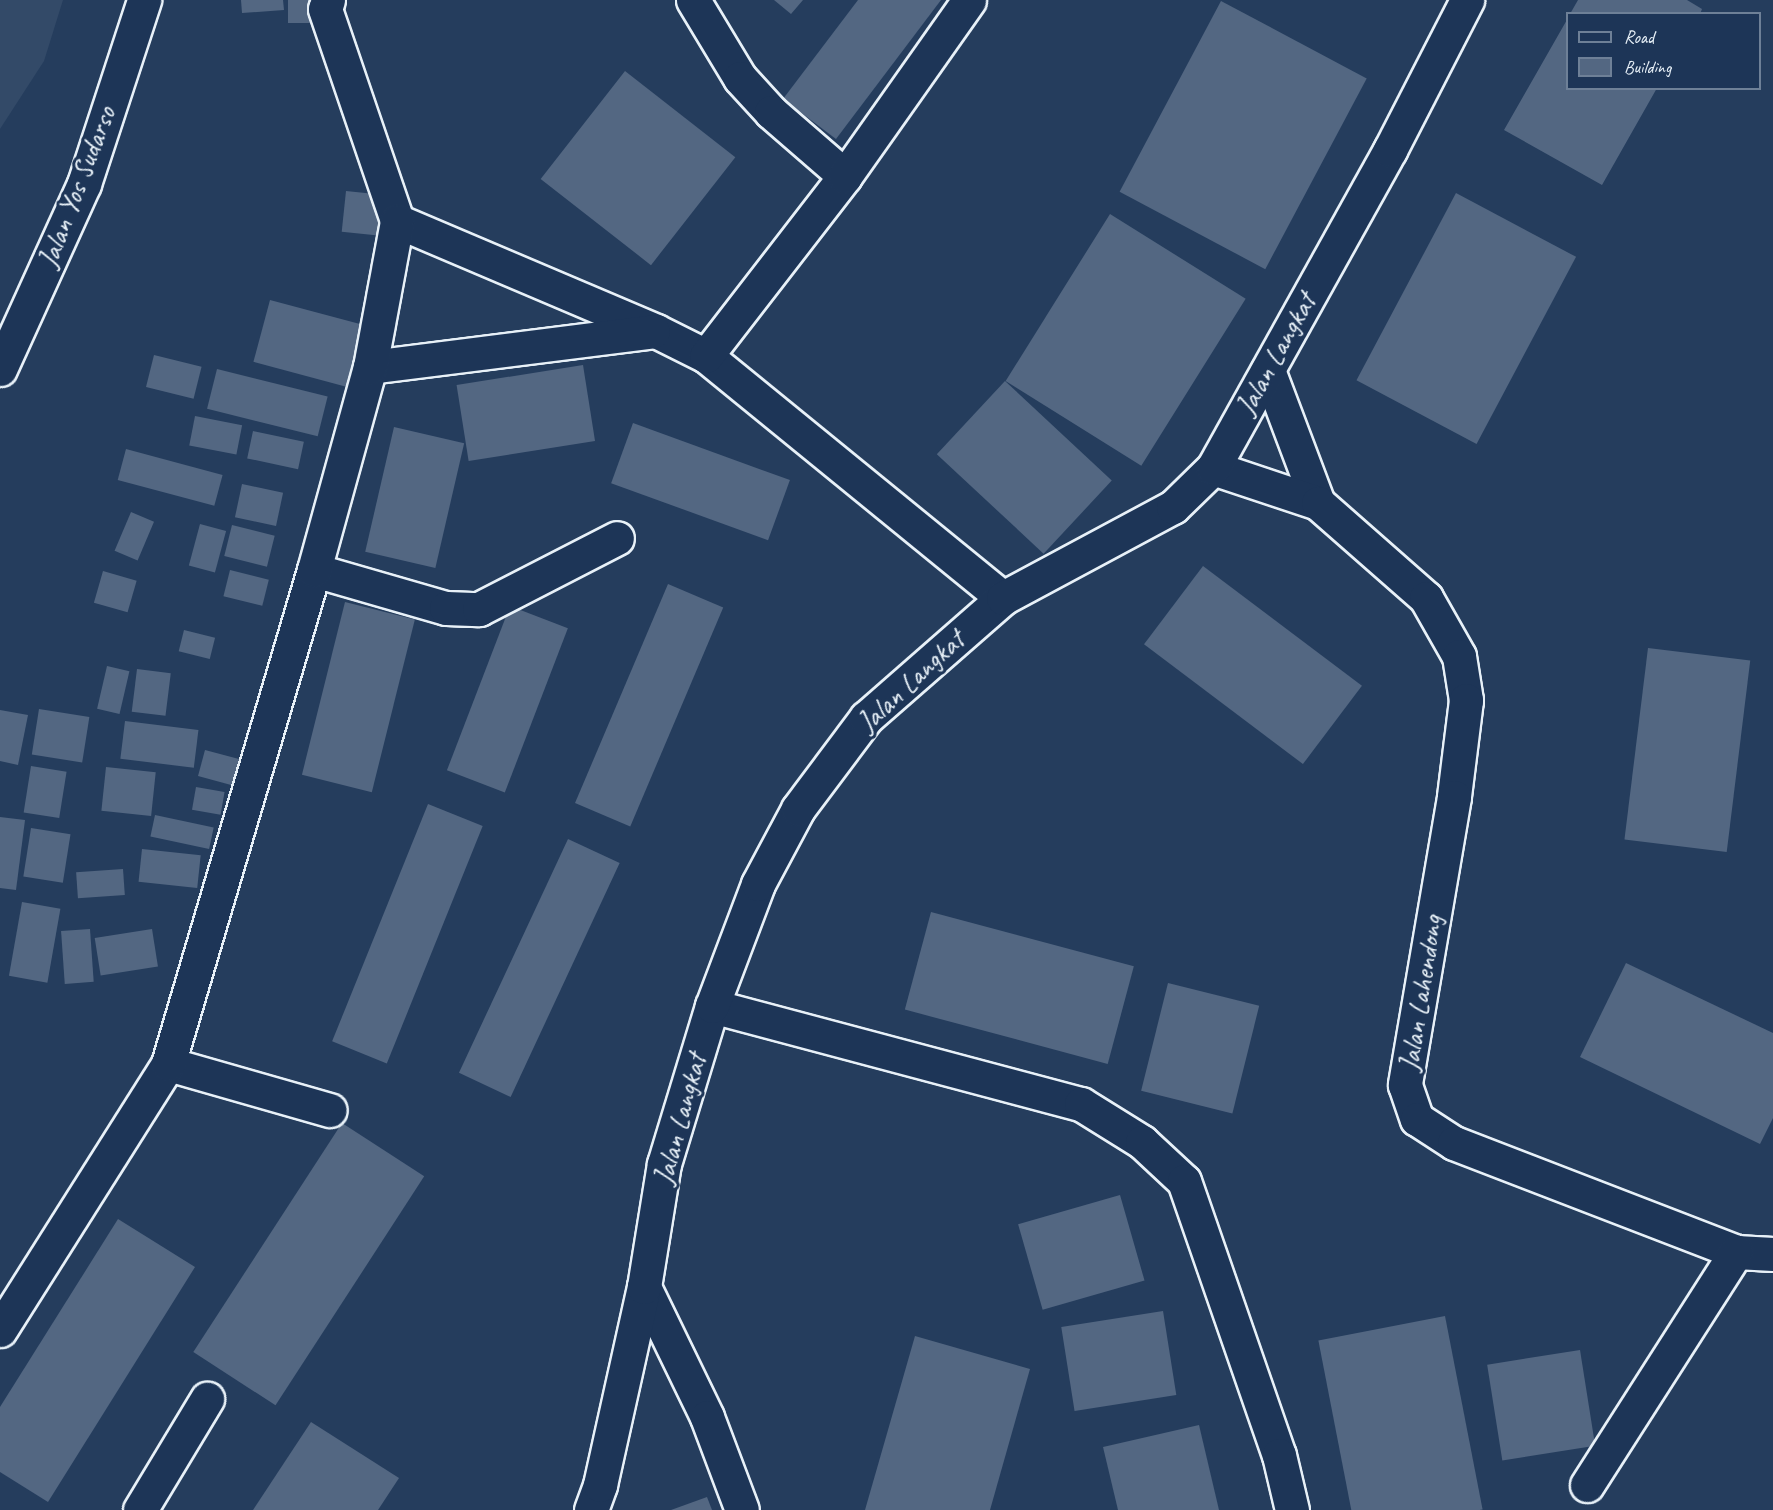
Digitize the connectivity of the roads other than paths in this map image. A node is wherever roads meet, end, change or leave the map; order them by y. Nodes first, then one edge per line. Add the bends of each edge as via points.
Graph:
1 (144, 0) edge
2 (328, 0) edge
3 (693, 0) edge
4 (969, 0) edge
5 (1467, 0) edge
6 (845, 176) junction
7 (397, 221) junction
8 (656, 331) junction
9 (705, 356) junction
10 (369, 367) junction
11 (0, 369) edge
12 (1268, 370) junction
13 (1213, 468) junction
14 (1318, 503) junction
15 (617, 538) dead end
16 (314, 570) junction
17 (1003, 598) junction
18 (712, 1006) junction
19 (168, 1064) junction
20 (330, 1110) dead end
21 (1736, 1252) junction
22 (1773, 1254) edge
23 (645, 1287) junction
24 (0, 1330) edge
25 (207, 1400) dead end
26 (1587, 1485) dead end
27 (140, 1510) edge
28 (591, 1510) edge
29 (742, 1510) edge
30 (1292, 1510) edge

1 - 11 street, Jalan Yos Sudarso via 84,184
2 - 7 street via 325,9
3 - 6 street via 740,78 771,112
4 - 6 street
5 - 12 street, Jalan Langkat via 1390,150
6 - 9 street
7 - 8 street
7 - 10 street
8 - 9 street
8 - 10 street
9 - 17 street
10 - 16 street
12 - 13 street, Jalan Langkat
12 - 14 street
13 - 14 street
13 - 17 street, Jalan Langkat via 1173,507
14 - 21 street, Jalan Lahendong via 1426,598 1459,656 1466,700 1454,797 1406,1085 1417,1119 1454,1143
15 - 16 street via 479,609 446,608
16 - 19 street
17 - 18 street, Jalan Langkat via 866,718 798,809 758,884
18 - 23 street, Jalan Langkat via 663,1164
18 - 30 street via 1082,1104 1142,1142 1184,1181 1279,1455
19 - 20 street
19 - 24 street
21 - 22 street, Jalan Lahendong
21 - 26 street
23 - 28 street, Jalan Langkat
23 - 29 street via 707,1417
25 - 27 street

